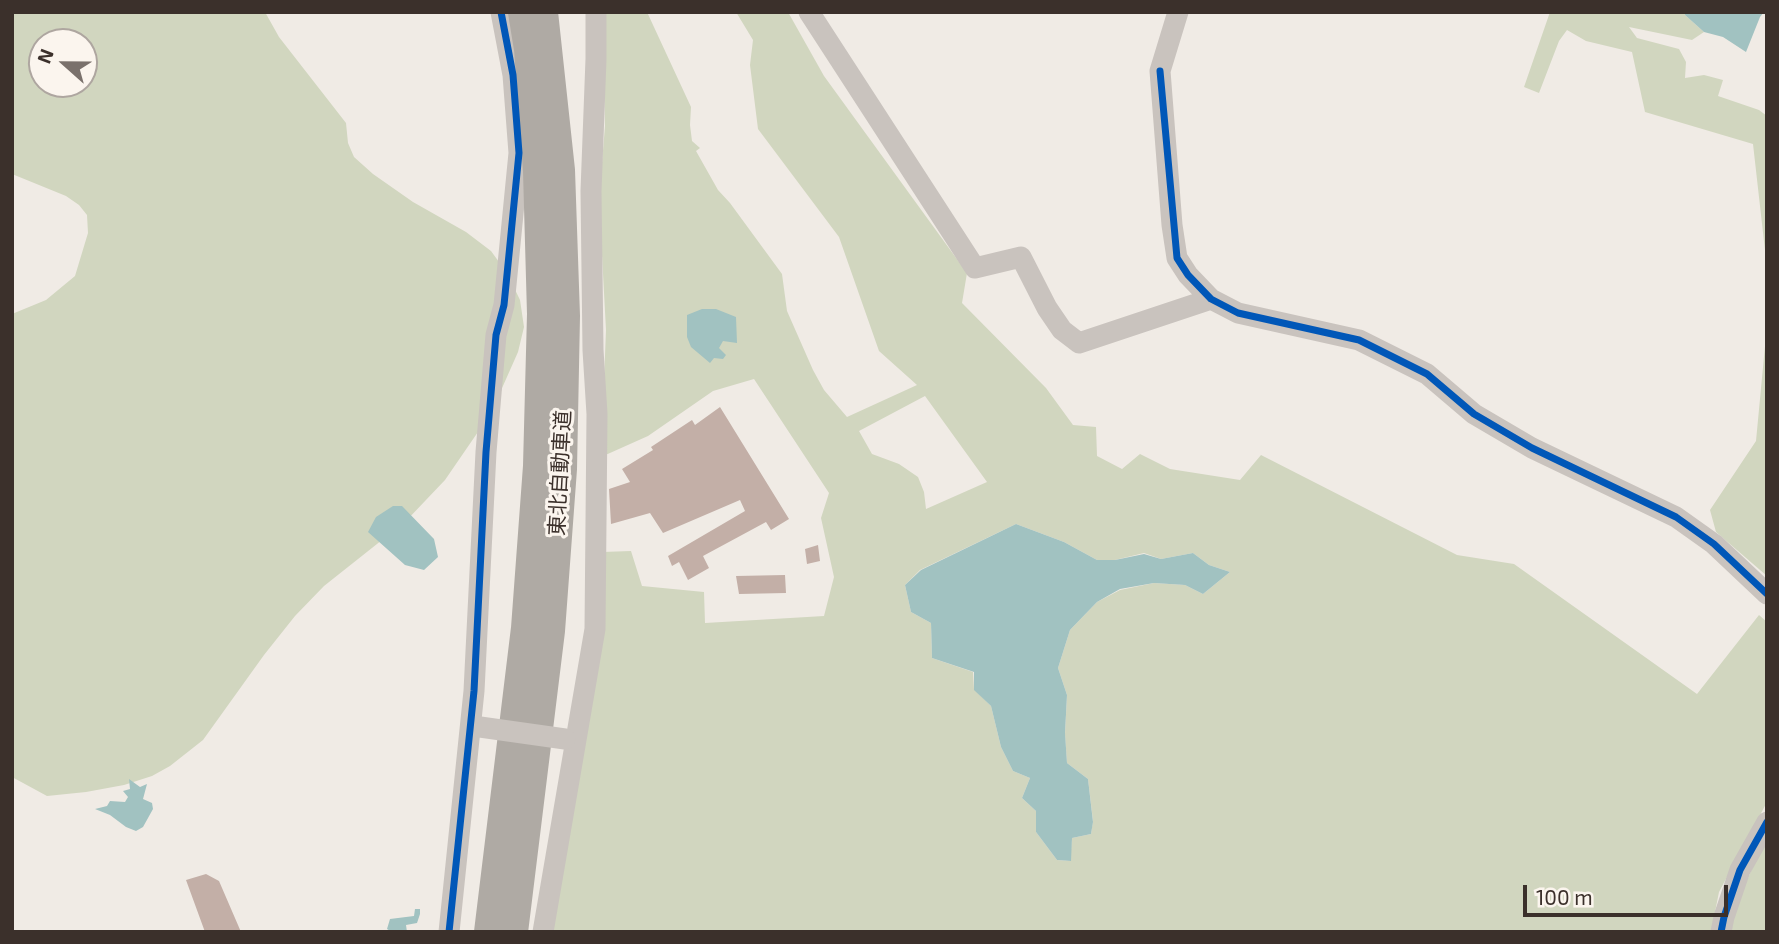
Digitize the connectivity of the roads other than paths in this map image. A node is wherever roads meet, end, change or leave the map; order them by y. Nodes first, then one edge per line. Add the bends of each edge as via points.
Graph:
1 (501, 12) edge
2 (523, 12) edge
3 (543, 12) edge
4 (596, 12) edge
5 (809, 12) edge
6 (1178, 12) edge
7 (1211, 299) junction
8 (1767, 594) edge
9 (475, 729) junction
10 (570, 742) junction
11 (1767, 822) edge
12 (449, 932) edge
13 (489, 932) edge
14 (513, 932) edge
15 (543, 932) edge
16 (1721, 932) edge

1 - 9 street via 513,75 519,153 486,452
2 - 13 highway, 東北自動車道 via 538,171 542,314 538,466 526,628
3 - 14 highway, 東北自動車道 via 561,170 565,316 562,469 550,631
4 - 10 street via 591,191 597,562 594,629 582,713
5 - 7 street via 975,268 1021,257 1047,308 1062,330 1079,343
6 - 7 street via 1160,71 1177,258
7 - 8 street via 1238,313 1359,340 1427,374 1474,414 1532,448 1676,517 1714,544
9 - 10 street, bridge
9 - 12 street
10 - 15 street
11 - 16 street via 1740,870

